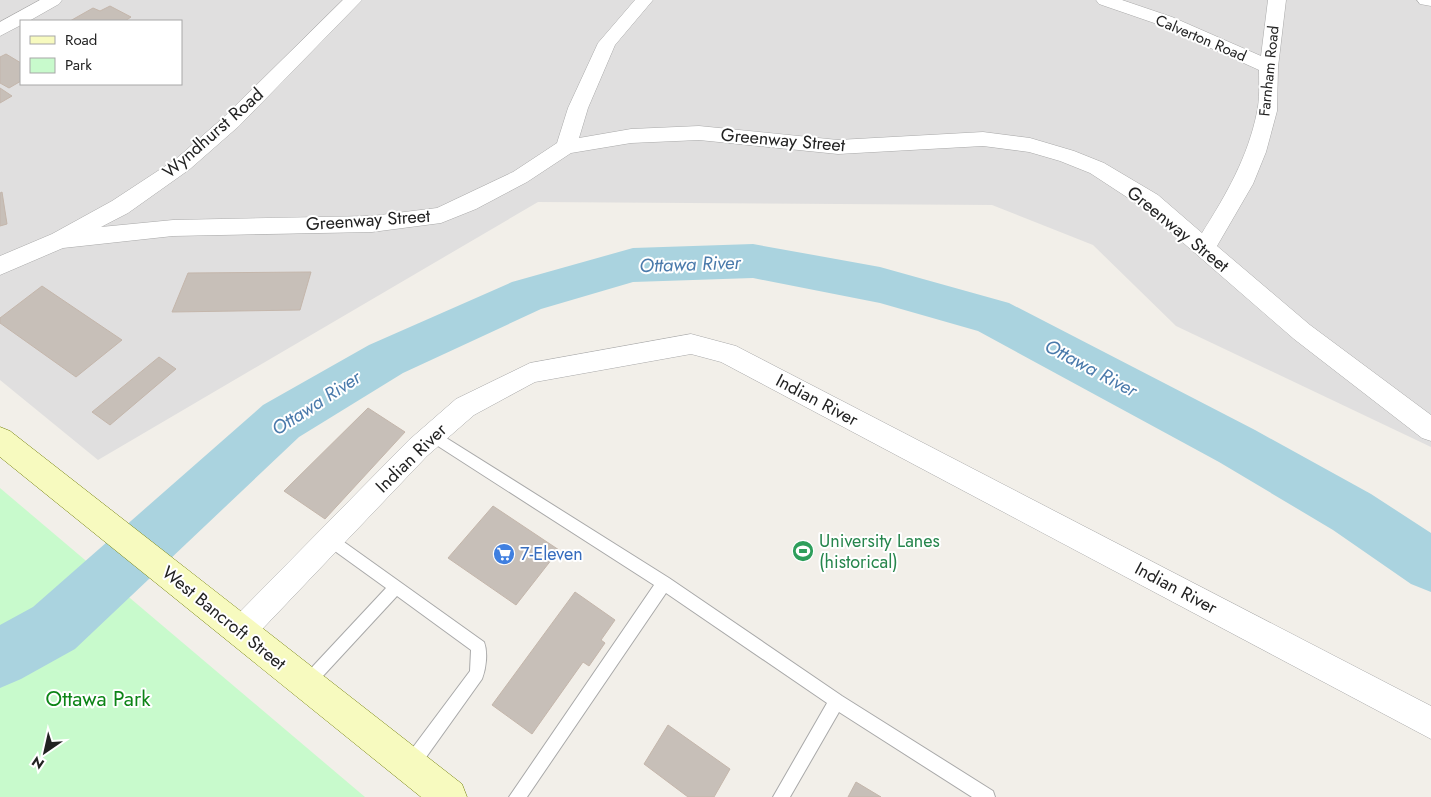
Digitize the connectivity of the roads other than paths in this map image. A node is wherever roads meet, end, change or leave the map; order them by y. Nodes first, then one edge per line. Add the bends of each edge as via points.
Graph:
1 (53, 0) edge
2 (353, 0) edge
3 (645, 0) edge
4 (1104, 0) edge
5 (1277, 0) edge
6 (1426, 0) edge
7 (1431, 1) edge
8 (0, 30) edge
9 (1269, 67) junction
10 (566, 147) junction
11 (60, 240) junction
12 (1205, 248) junction
13 (0, 266) edge
14 (1431, 430) edge
15 (432, 435) junction
16 (0, 440) edge
17 (330, 539) junction
18 (664, 583) junction
19 (396, 587) junction
20 (240, 631) junction
21 (306, 684) junction
22 (836, 702) junction
23 (1431, 722) edge
24 (410, 766) junction
25 (448, 797) edge
26 (517, 797) edge
27 (781, 797) edge
28 (987, 797) edge

1 - 8 street
2 - 11 street, Wyndhurst Road via 232,122 183,164 120,207
3 - 10 street via 607,43 578,108
4 - 9 street, Calverton Road via 1166,21
5 - 9 street, Farnham Road
6 - 7 street
9 - 12 street, Farnham Road via 1267,111 1256,152 1243,184
10 - 11 street, Greenway Street via 520,177 476,199 441,215 420,219 372,224 173,228
10 - 12 street, Greenway Street via 631,136 699,133 838,146 983,139 1030,145 1097,168 1150,201
11 - 13 street, Wyndhurst Road
12 - 14 street, Greenway Street via 1302,332
15 - 17 street, Indian River
15 - 18 lane
15 - 23 street, Indian River via 465,407 530,373 690,344 727,352
16 - 20 main road, West Bancroft Street
17 - 19 lane
17 - 20 street, Indian River
18 - 22 lane
18 - 26 lane
19 - 21 lane
19 - 24 lane via 479,647 477,674
20 - 21 main road, West Bancroft Street
21 - 24 main road, West Bancroft Street
22 - 27 lane
22 - 28 lane
24 - 25 main road, West Bancroft Street

